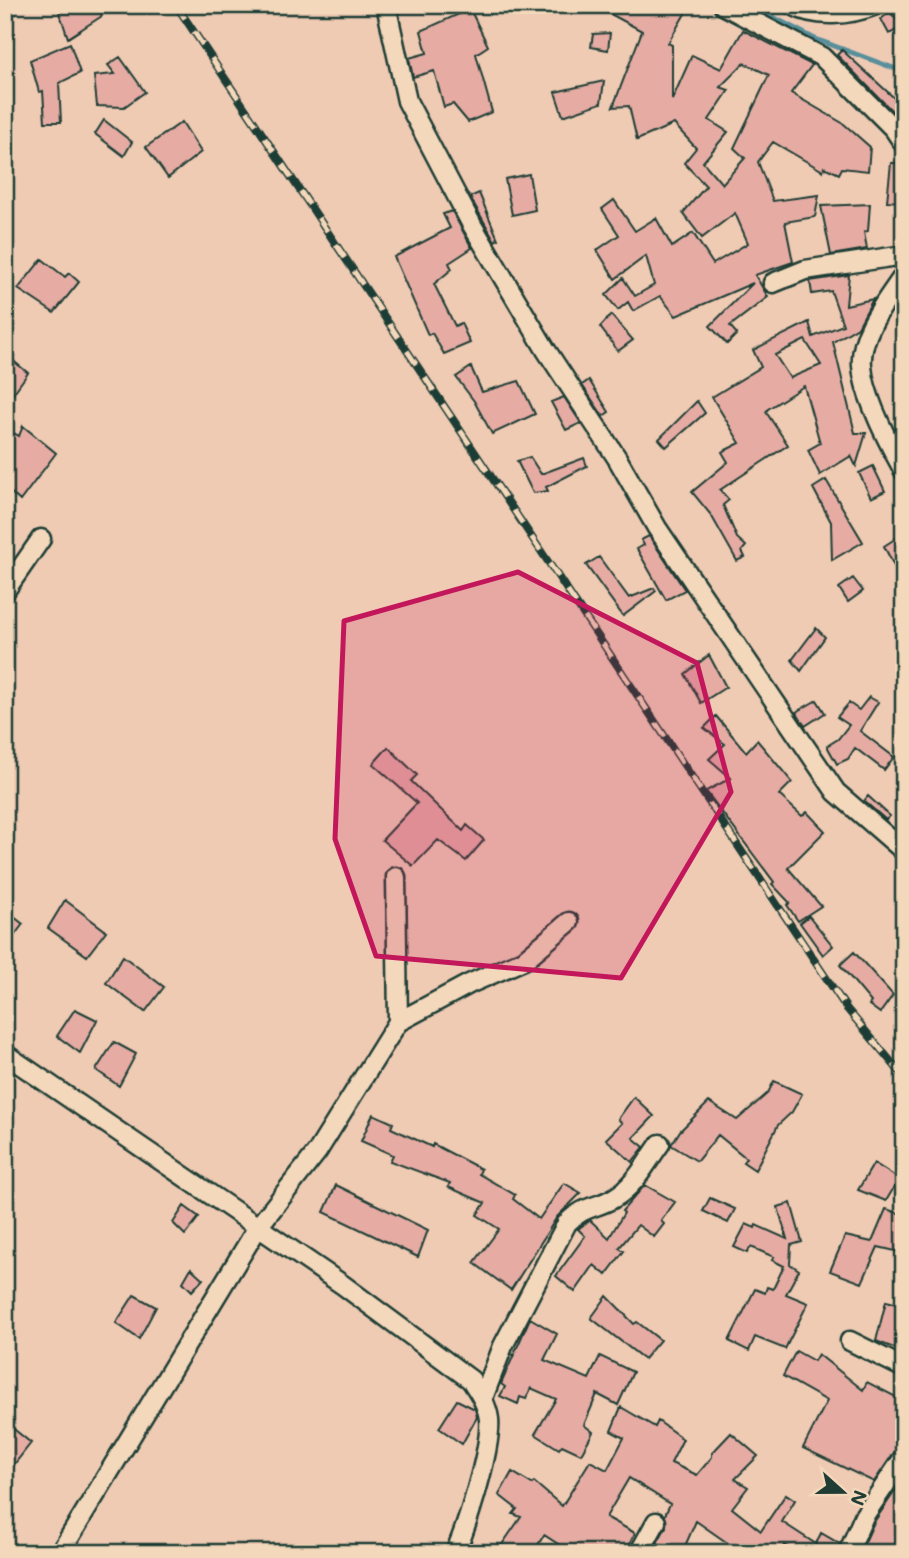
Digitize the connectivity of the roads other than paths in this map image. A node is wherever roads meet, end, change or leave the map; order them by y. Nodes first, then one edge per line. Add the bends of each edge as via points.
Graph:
1 (386, 5) edge
2 (723, 5) edge
3 (792, 5) edge
4 (876, 5) edge
5 (904, 144) edge
6 (904, 255) edge
7 (904, 275) edge
8 (773, 283) dead end
9 (904, 471) edge
10 (41, 540) dead end
11 (5, 591) edge
12 (904, 851) edge
13 (396, 877) dead end
14 (569, 922) dead end
15 (398, 1022) junction
16 (5, 1054) edge
17 (660, 1144) dead end
18 (258, 1227) junction
19 (850, 1341) dead end
20 (904, 1368) edge
21 (483, 1398) junction
22 (904, 1457) edge
23 (656, 1522) dead end
24 (61, 1553) edge
25 (456, 1553) edge
26 (639, 1553) edge
27 (848, 1553) edge

1 - 12 street via 407,101 472,225 546,350 657,528 836,792
2 - 5 street via 822,57
3 - 4 street via 804,12 842,15
6 - 8 street via 805,270
7 - 9 street via 869,331 862,366
10 - 11 street
13 - 15 street
14 - 15 street via 535,954
15 - 18 street via 317,1152
16 - 18 street
17 - 21 street via 629,1187 612,1199 581,1209 566,1223 503,1346
18 - 21 street via 471,1380
18 - 24 street
19 - 20 street
21 - 25 street via 489,1421 486,1448
22 - 27 street via 864,1516
23 - 26 street

